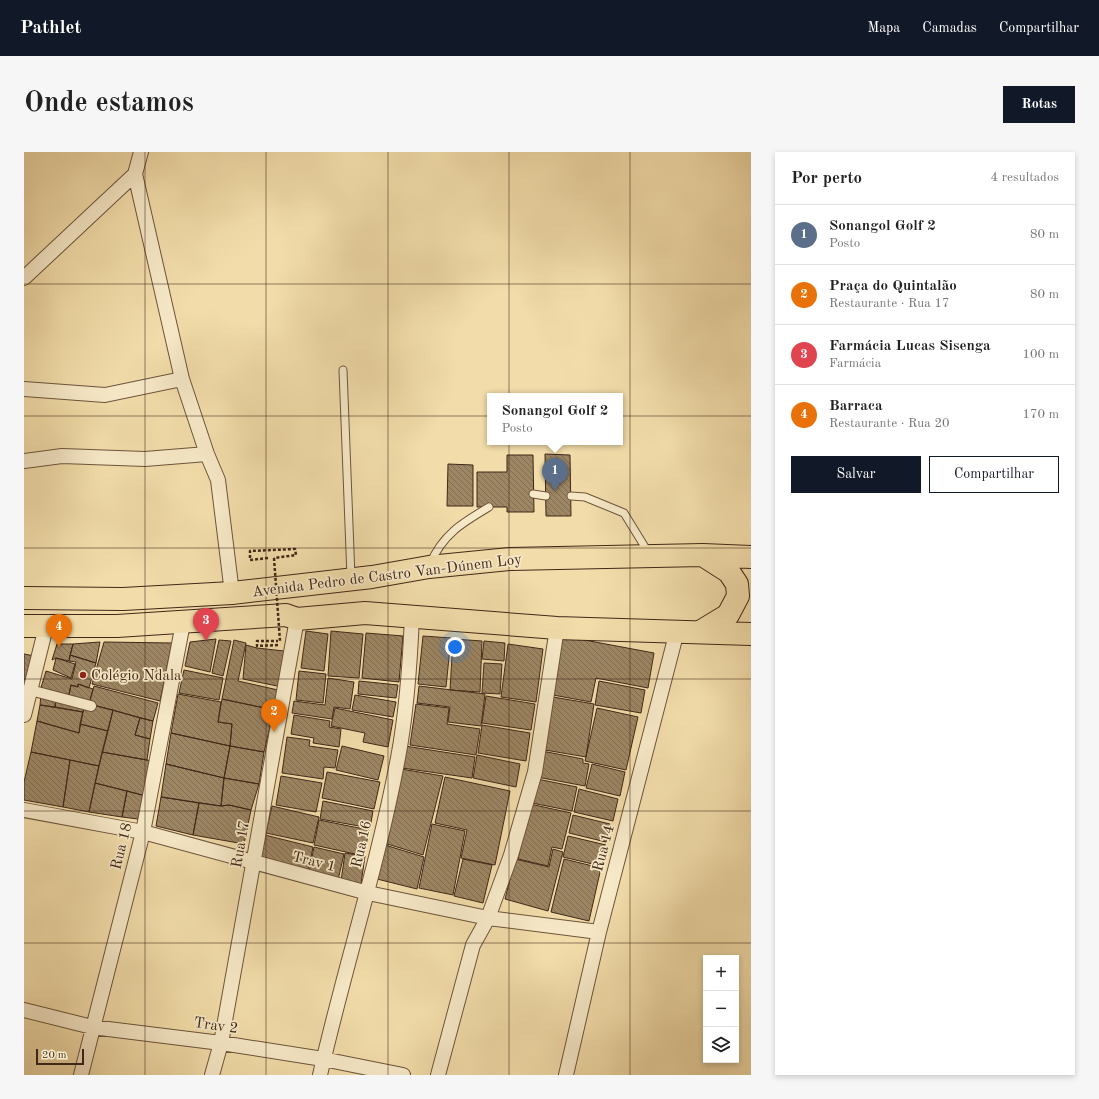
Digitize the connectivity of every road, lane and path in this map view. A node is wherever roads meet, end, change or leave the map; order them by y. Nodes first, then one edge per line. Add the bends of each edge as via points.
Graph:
1 (141, 152) edge
2 (135, 174) junction
3 (24, 278) edge
4 (343, 370) dead end
5 (182, 378) junction
6 (24, 389) edge
7 (207, 454) junction
8 (24, 461) edge
9 (534, 494) dead end
10 (546, 496) dead end
11 (571, 496) dead end
12 (489, 507) dead end
13 (703, 555) junction
14 (650, 556) junction
15 (751, 557) edge
16 (268, 558) dead end
17 (429, 568) junction
18 (351, 579) junction
19 (232, 593) junction
20 (24, 598) edge
21 (412, 616) junction
22 (297, 619) junction
23 (183, 623) junction
24 (24, 626) edge
25 (46, 627) junction
26 (556, 628) junction
27 (677, 630) junction
28 (700, 632) junction
29 (751, 634) edge
30 (280, 641) dead end
31 (30, 690) junction
32 (92, 706) dead end
33 (24, 715) edge
34 (24, 810) edge
35 (143, 832) junction
36 (254, 864) junction
37 (368, 893) junction
38 (488, 918) junction
39 (599, 932) junction
40 (24, 1010) edge
41 (92, 1027) junction
42 (221, 1042) junction
43 (323, 1058) junction
44 (81, 1075) edge
45 (212, 1075) edge
46 (320, 1075) edge
47 (403, 1075) edge
48 (438, 1075) edge
49 (566, 1075) edge

1 - 2 street
2 - 3 street
2 - 5 street
4 - 18 lane
5 - 6 street via 105,395
5 - 7 street
7 - 8 street via 145,459 62,456
7 - 19 street via 215,470 220,491
9 - 10 lane
11 - 14 lane via 585,497 624,513
12 - 17 lane via 464,522 446,537 436,550
13 - 14 highway, Avenida Pedro de Castro Van-Dúnem Loy
13 - 15 highway, Avenida Pedro de Castro Van-Dúnem Loy
13 - 28 highway via 729,572 737,584 738,596 728,615
14 - 17 highway, Avenida Pedro de Castro Van-Dúnem Loy via 510,559
16 - 30 path, bridge via 250,560 250,551 295,549 296,555 274,558
17 - 18 highway, Avenida Pedro de Castro Van-Dúnem Loy
18 - 19 highway, Avenida Pedro de Castro Van-Dúnem Loy
19 - 20 highway, Avenida Pedro de Castro Van-Dúnem Loy via 123,599
21 - 22 highway, Avenida Pedro de Castro Van-Dúnem Loy via 365,613
21 - 26 highway, Avenida Pedro de Castro Van-Dúnem Loy
21 - 37 street, Rua 16 via 409,678 398,757
22 - 23 highway, Avenida Pedro de Castro Van-Dúnem Loy via 286,615
22 - 36 street, Rua 17
23 - 25 highway, Avenida Pedro de Castro Van-Dúnem Loy
23 - 35 street, Rua 18
24 - 25 highway, Avenida Pedro de Castro Van-Dúnem Loy
25 - 31 street
26 - 27 highway, Avenida Pedro de Castro Van-Dúnem Loy
26 - 38 street via 535,772 511,855
27 - 28 highway, Avenida Pedro de Castro Van-Dúnem Loy
27 - 39 street, Rua 14
28 - 29 highway, Avenida Pedro de Castro Van-Dúnem Loy
31 - 32 street
31 - 33 street
34 - 35 street, Trav 1
35 - 36 street, Trav 1
35 - 41 street, Rua 18
36 - 37 street, Trav 1
36 - 42 street, Rua 17
37 - 38 street, Trav 1
37 - 43 street, Rua 16
38 - 39 street, Trav 1
38 - 48 street via 473,945
39 - 49 street, Rua 14
40 - 41 street, Trav 2
41 - 42 street, Trav 2
41 - 44 street, Rua 18
42 - 43 street, Trav 2
42 - 45 street, Rua 17
43 - 46 street, Rua 16
43 - 47 street, Trav 2

